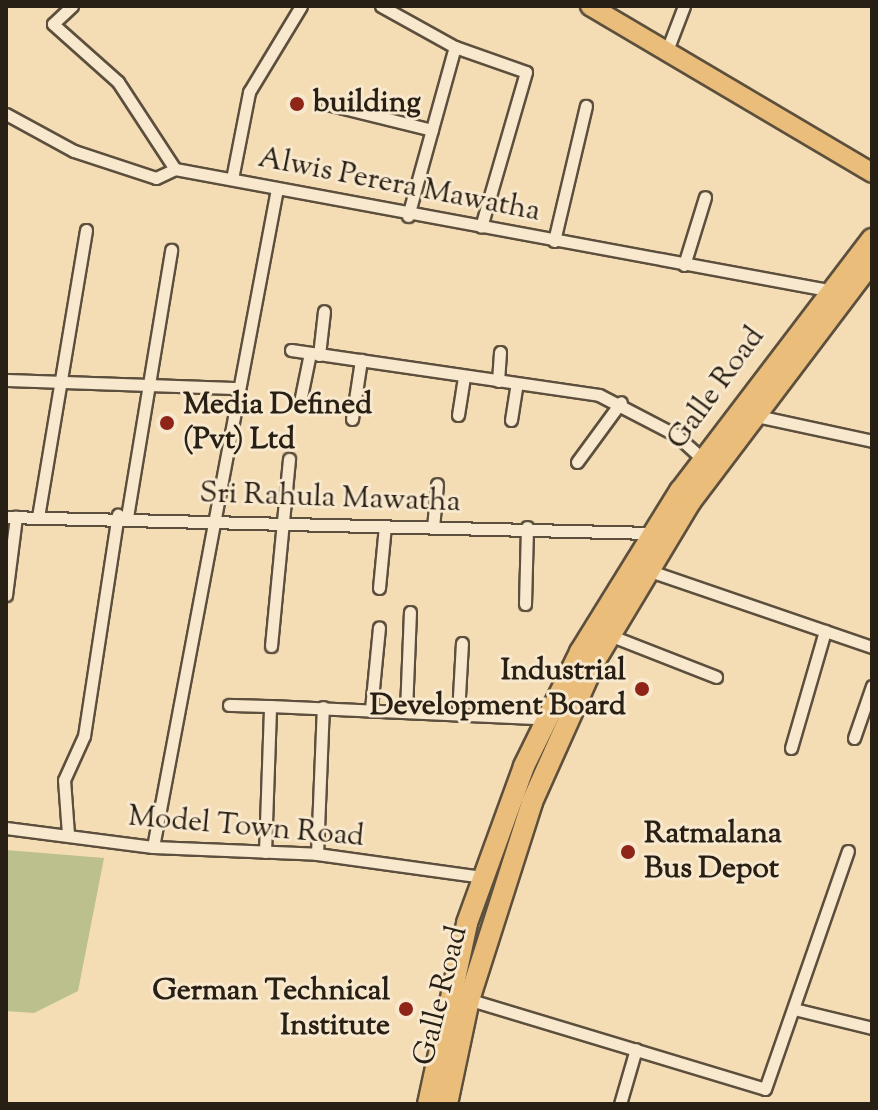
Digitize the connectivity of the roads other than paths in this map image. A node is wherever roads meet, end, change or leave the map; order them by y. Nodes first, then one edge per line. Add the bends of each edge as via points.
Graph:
1 (72, 6) edge
2 (301, 6) edge
3 (381, 6) edge
4 (590, 6) edge
5 (684, 6) edge
6 (455, 47) junction
7 (666, 53) junction
8 (327, 104) dead end
9 (586, 106) dead end
10 (6, 114) edge
11 (432, 130) junction
12 (175, 169) junction
13 (872, 173) edge
14 (232, 179) junction
15 (277, 189) junction
16 (705, 197) dead end
17 (408, 216) junction
18 (481, 227) junction
19 (86, 230) dead end
20 (872, 239) edge
21 (554, 241) junction
22 (171, 250) dead end
23 (872, 262) edge
24 (684, 265) junction
25 (828, 290) junction
26 (324, 311) dead end
27 (291, 350) dead end
28 (500, 352) dead end
29 (314, 354) junction
30 (361, 360) junction
31 (464, 377) junction
32 (6, 380) edge
33 (62, 381) junction
34 (498, 381) junction
35 (517, 384) junction
36 (150, 385) junction
37 (235, 388) junction
38 (301, 397) dead end
39 (621, 402) junction
40 (748, 411) junction
41 (458, 415) dead end
42 (352, 419) dead end
43 (511, 420) dead end
44 (872, 441) edge
45 (289, 459) dead end
46 (703, 459) junction
47 (577, 462) dead end
48 (437, 484) dead end
49 (123, 516) junction
50 (11, 517) edge
51 (38, 517) junction
52 (211, 518) junction
53 (284, 521) junction
54 (385, 526) junction
55 (527, 527) junction
56 (433, 528) junction
57 (653, 533) junction
58 (647, 570) junction
59 (379, 588) dead end
60 (6, 595) edge
61 (525, 604) dead end
62 (410, 612) dead end
63 (379, 627) dead end
64 (825, 631) junction
65 (609, 635) junction
66 (462, 643) dead end
67 (271, 646) dead end
68 (872, 647) edge
69 (716, 677) dead end
70 (872, 686) edge
71 (229, 705) dead end
72 (270, 706) junction
73 (323, 707) junction
74 (371, 709) junction
75 (406, 711) junction
76 (458, 714) junction
77 (556, 720) junction
78 (854, 738) dead end
79 (791, 748) dead end
80 (6, 828) edge
81 (68, 834) junction
82 (153, 847) junction
83 (848, 851) dead end
84 (265, 852) junction
85 (317, 854) junction
86 (483, 877) junction
87 (449, 993) junction
88 (469, 1000) junction
89 (794, 1009) junction
90 (872, 1028) edge
91 (636, 1049) junction
92 (428, 1104) edge
93 (447, 1104) edge
94 (620, 1104) edge

1 - 12 street via 53,24 118,82
2 - 14 street via 249,92
3 - 6 street
4 - 7 main road
5 - 7 street
6 - 11 street
6 - 18 street via 526,72
7 - 13 main road
8 - 11 street
9 - 21 street
10 - 12 street, Alwis Perera Mawatha via 74,151 156,178
11 - 17 street
12 - 14 street, Alwis Perera Mawatha
14 - 15 street, Alwis Perera Mawatha
15 - 17 street, Alwis Perera Mawatha
15 - 37 street
16 - 24 street
17 - 18 street, Alwis Perera Mawatha
18 - 21 street, Alwis Perera Mawatha
19 - 33 street
20 - 25 highway, Galle Road
21 - 24 street, Alwis Perera Mawatha
22 - 36 street
23 - 40 highway
24 - 25 street, Alwis Perera Mawatha
25 - 40 highway, Galle Road
26 - 29 street
27 - 29 street
28 - 34 street
29 - 30 street
29 - 38 street
30 - 31 street
30 - 42 street
31 - 34 street
31 - 41 street
32 - 33 street
33 - 36 street
33 - 51 street
34 - 35 street
35 - 39 street
35 - 43 street
36 - 37 street
36 - 49 street
37 - 52 street
39 - 46 street
39 - 47 street
40 - 44 street
40 - 46 highway, Galle Road
40 - 58 highway
45 - 53 street
46 - 57 highway, Galle Road
48 - 56 street
49 - 51 street, Sri Rahula Mawatha
49 - 52 street, Sri Rahula Mawatha
49 - 81 street via 84,736 64,780
50 - 51 street, Sri Rahula Mawatha
50 - 60 street
52 - 53 street, Sri Rahula Mawatha
52 - 82 street
53 - 54 street, Sri Rahula Mawatha
53 - 67 street
54 - 56 street, Sri Rahula Mawatha
54 - 59 street
55 - 56 street, Sri Rahula Mawatha
55 - 57 street, Sri Rahula Mawatha
55 - 61 street
57 - 77 highway, Galle Road via 621,583
58 - 64 street
58 - 65 highway
62 - 75 street
63 - 74 street
64 - 68 street
64 - 79 street
65 - 69 street
65 - 77 highway
66 - 76 street
70 - 78 street
71 - 72 street
72 - 73 street
72 - 84 street
73 - 74 street
73 - 85 street
74 - 75 street
75 - 76 street
76 - 77 street
77 - 86 highway, Galle Road via 504,819
77 - 88 highway, Galle Road
80 - 81 street, Model Town Road
81 - 82 street, Model Town Road
82 - 84 street, Model Town Road
83 - 89 street
84 - 85 street, Model Town Road
85 - 86 street, Model Town Road
86 - 87 highway, Galle Road
87 - 88 street
87 - 92 highway, Galle Road
88 - 91 street
88 - 93 highway, Galle Road
89 - 90 street
89 - 91 street via 765,1089
91 - 94 street

